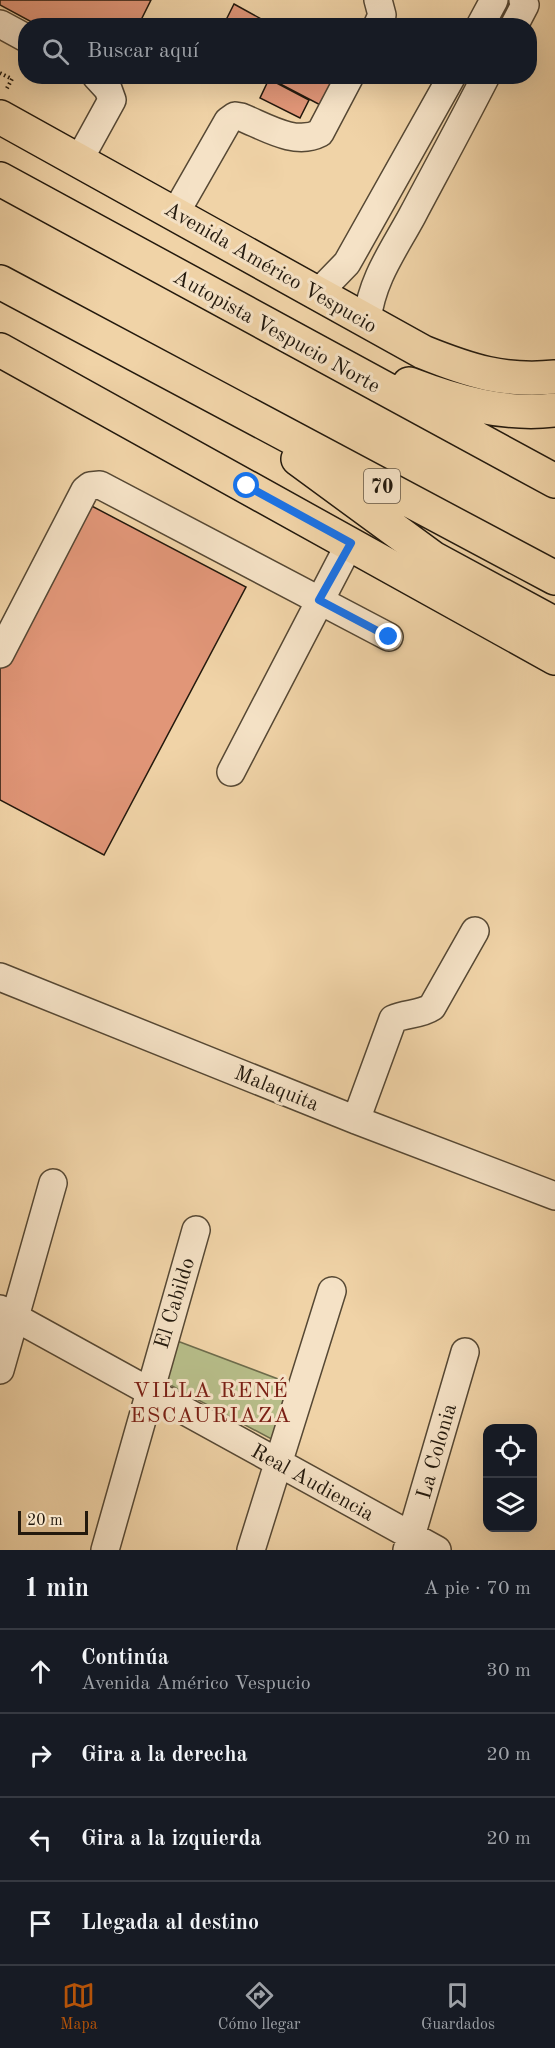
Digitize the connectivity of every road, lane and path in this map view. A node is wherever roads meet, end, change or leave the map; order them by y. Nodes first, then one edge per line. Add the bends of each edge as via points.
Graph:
1 (378, 0) edge
2 (494, 0) edge
3 (523, 0) edge
4 (381, 18) edge
5 (484, 18) edge
6 (518, 18) edge
7 (0, 24) edge
8 (18, 34) edge
9 (0, 73) edge
10 (12, 79) dead end
11 (103, 84) edge
12 (346, 84) edge
13 (447, 84) edge
14 (482, 84) edge
15 (0, 117) edge
16 (80, 160) junction
17 (0, 179) edge
18 (176, 212) junction
19 (0, 282) edge
20 (318, 293) junction
21 (367, 320) junction
22 (0, 350) edge
23 (330, 360) junction
24 (555, 376) edge
25 (210, 394) junction
26 (555, 410) edge
27 (555, 482) edge
28 (351, 543) junction
29 (555, 578) edge
30 (319, 600) junction
31 (555, 624) edge
32 (389, 637) dead end
33 (0, 654) edge
34 (555, 658) edge
35 (231, 772) dead end
36 (475, 931) dead end
37 (0, 977) edge
38 (356, 1120) junction
39 (53, 1183) dead end
40 (555, 1196) edge
41 (196, 1230) dead end
42 (332, 1291) dead end
43 (8, 1314) edge
44 (465, 1352) dead end
45 (0, 1370) edge
46 (148, 1391) junction
47 (280, 1463) junction
48 (409, 1543) edge
49 (105, 1550) edge
50 (251, 1550) edge
51 (437, 1550) edge

1 - 4 street
2 - 5 street
3 - 6 street via 525,5
7 - 8 street
9 - 10 path
11 - 16 street via 111,100
12 - 18 street via 320,133 311,138 291,137 241,117 228,121
13 - 20 street via 346,263
14 - 21 street via 382,265 369,300
15 - 16 main road, Avenida Américo Vespucio
16 - 18 main road, Avenida Américo Vespucio
17 - 23 main road, Autopista Vespucio Norte
18 - 20 main road, Avenida Américo Vespucio
19 - 25 main road, 70
20 - 21 main road, Avenida Américo Vespucio
21 - 24 main road, Avenida Américo Vespucio via 423,352 484,375 514,379
22 - 28 main road
23 - 26 main road via 464,403 497,410
23 - 27 main road, Autopista Vespucio Norte
25 - 29 main road, 70
25 - 31 main road via 434,558
28 - 30 street
28 - 34 main road
30 - 32 street
30 - 33 street via 100,485 90,486
30 - 35 street
36 - 38 street via 432,1007 393,1019
37 - 38 street, Malaquita
38 - 40 street, Malaquita
39 - 43 street
41 - 46 street, El Cabildo
42 - 47 street
43 - 45 street
43 - 46 street, Real Audiencia
44 - 48 street, La Colonia
46 - 47 street, Real Audiencia
46 - 49 street, El Cabildo
47 - 48 street, Real Audiencia
47 - 50 street
48 - 51 street, Real Audiencia

